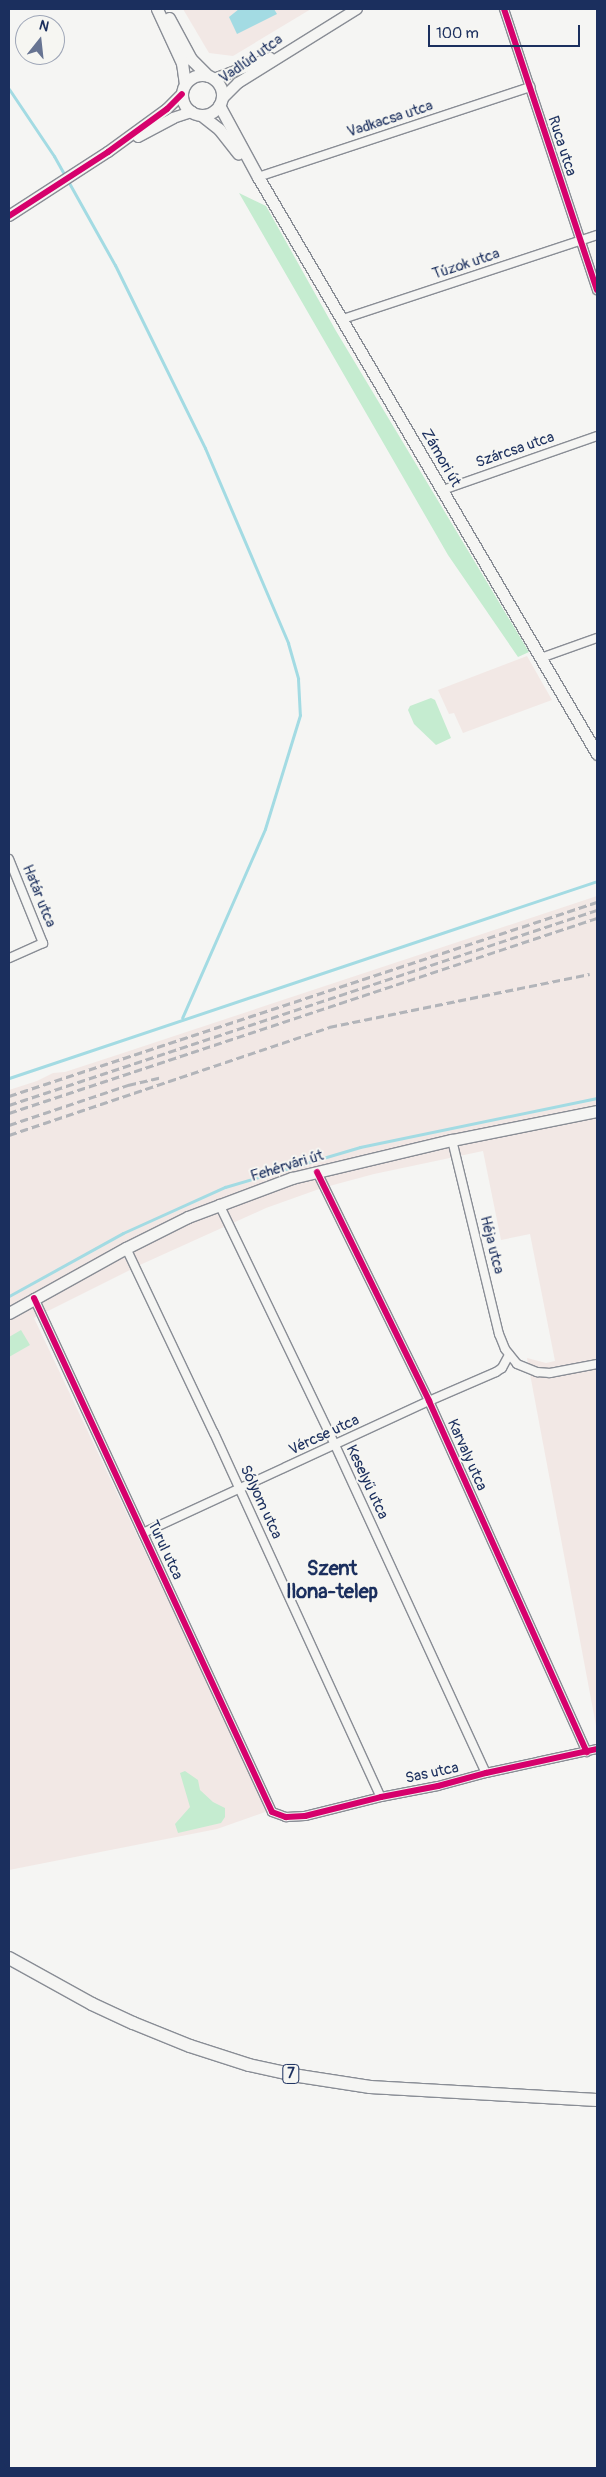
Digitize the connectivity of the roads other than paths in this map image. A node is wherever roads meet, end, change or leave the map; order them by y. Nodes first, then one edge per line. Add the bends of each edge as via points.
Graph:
1 (157, 9) edge
2 (163, 9) edge
3 (357, 9) edge
4 (504, 9) edge
5 (298, 44) junction
6 (211, 77) junction
7 (530, 87) junction
8 (184, 89) junction
9 (221, 102) junction
10 (196, 113) junction
11 (108, 152) junction
12 (258, 177) junction
13 (9, 216) edge
14 (597, 235) edge
15 (581, 240) junction
16 (597, 290) edge
17 (343, 319) junction
18 (597, 436) edge
19 (443, 490) junction
20 (597, 638) edge
21 (541, 658) junction
22 (597, 754) edge
23 (9, 859) edge
24 (9, 958) edge
25 (597, 1111) edge
26 (452, 1140) junction
27 (317, 1172) junction
28 (219, 1204) junction
29 (126, 1248) junction
30 (34, 1298) junction
31 (9, 1313) edge
32 (509, 1355) junction
33 (597, 1364) edge
34 (428, 1401) junction
35 (335, 1445) junction
36 (239, 1488) junction
37 (143, 1533) junction
38 (597, 1749) edge
39 (587, 1752) junction
40 (486, 1773) junction
41 (381, 1797) junction
42 (272, 1812) joint
43 (9, 1958) edge
44 (597, 2100) edge

1 - 8 main road via 182,63
2 - 6 main road via 191,59
3 - 5 street, Vadlúd utca
4 - 7 street, Ruca utca
5 - 6 street, Vadlúd utca via 233,74
5 - 9 street, Vadlúd utca via 229,90
6 - 8 main road via 193,77
6 - 9 main road via 221,90
7 - 12 street, Vadkacsa utca
7 - 15 street, Ruca utca
8 - 10 main road via 184,104
8 - 11 street via 168,109
9 - 10 main road via 212,112
9 - 12 main road, Zámori út
10 - 11 street via 173,118
10 - 12 main road, Zámori út via 219,129
11 - 13 street
12 - 17 main road, Zámori út
14 - 15 street, Túzok utca
15 - 16 street, Ruca utca
15 - 17 street, Túzok utca
17 - 19 main road, Zámori út
18 - 19 street, Szárcsa utca
19 - 21 main road, Zámori út
20 - 21 street
21 - 22 main road, Zámori út
23 - 24 street, Határ utca via 44,943
25 - 26 main road, Fehérvári út
26 - 27 main road, Fehérvári út
26 - 32 street, Héja utca via 499,1334
27 - 28 main road, Fehérvári út
27 - 34 street, Karvaly utca
28 - 29 main road, Fehérvári út
28 - 35 street, Keselyű utca
29 - 30 main road, Fehérvári út
29 - 36 street, Sólyom utca
30 - 31 main road, Fehérvári út
30 - 37 street, Turul utca
32 - 33 street via 517,1364 537,1372 550,1373
32 - 34 street, Vércse utca via 496,1372
34 - 35 street, Vércse utca
34 - 39 street, Karvaly utca
35 - 36 street, Vércse utca
35 - 40 street, Keselyű utca
36 - 37 street, Vércse utca
36 - 41 street, Sólyom utca
37 - 42 street, Turul utca
38 - 39 street, Sas utca
39 - 40 street, Sas utca
40 - 41 street, Sas utca
41 - 42 street, Sas utca via 305,1816 286,1817
43 - 44 main road, 7 via 133,2023 249,2065 370,2087

